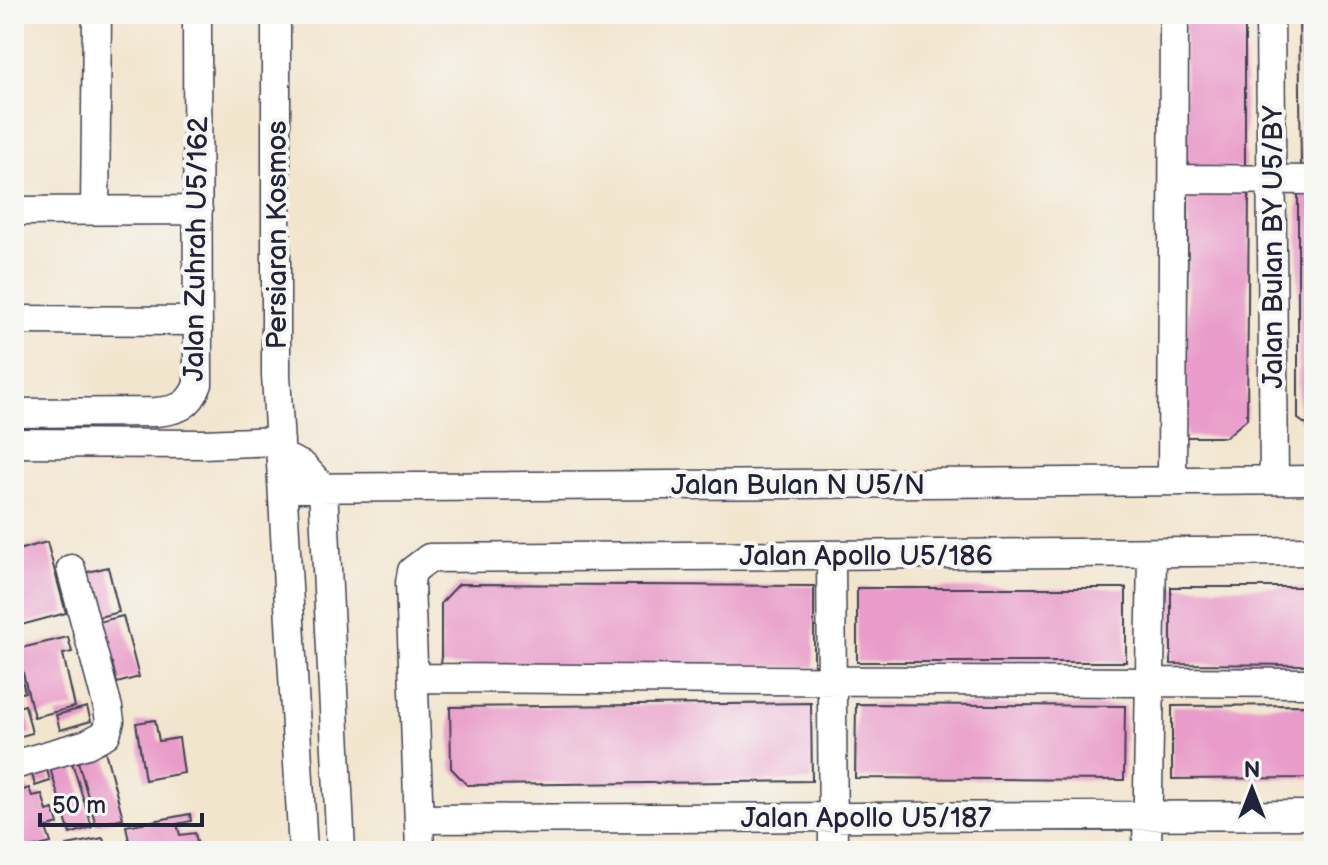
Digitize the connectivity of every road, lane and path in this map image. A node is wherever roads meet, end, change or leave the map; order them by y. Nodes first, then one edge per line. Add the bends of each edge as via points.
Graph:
1 (97, 14) edge
2 (197, 14) edge
3 (276, 14) edge
4 (1174, 14) edge
5 (1270, 14) edge
6 (1174, 179) junction
7 (1272, 179) junction
8 (1314, 180) edge
9 (95, 210) junction
10 (198, 210) junction
11 (14, 211) edge
12 (14, 320) edge
13 (198, 321) junction
14 (14, 413) edge
15 (14, 443) edge
16 (281, 448) junction
17 (1274, 480) junction
18 (1314, 480) edge
19 (1172, 481) junction
20 (283, 488) junction
21 (323, 488) junction
22 (1314, 551) edge
23 (1152, 554) junction
24 (831, 555) junction
25 (71, 569) dead end
26 (414, 678) junction
27 (831, 682) junction
28 (1149, 682) junction
29 (1314, 683) edge
30 (14, 765) edge
31 (1314, 815) edge
32 (1148, 816) junction
33 (833, 817) junction
34 (419, 819) junction
35 (303, 851) edge
36 (341, 851) edge
37 (420, 851) edge
38 (833, 851) edge
39 (1147, 851) edge

1 - 9 street
2 - 10 street, Jalan Zuhrah U5/162
3 - 16 street, Persiaran Kosmos via 276,375
4 - 6 street
5 - 7 street, Jalan Bulan BY U5/BY
6 - 7 street
6 - 19 street
7 - 8 street
7 - 17 street, Jalan Bulan BY U5/BY
9 - 10 street
9 - 11 street
10 - 13 street, Jalan Zuhrah U5/162
12 - 13 street
13 - 14 street, Jalan Zuhrah U5/162 via 198,384 183,406 156,412
15 - 16 street
16 - 20 street, Persiaran Kosmos
16 - 21 street
17 - 18 street, Jalan Bulan N U5/N
17 - 19 street, Jalan Bulan N U5/N
19 - 21 street, Jalan Bulan N U5/N
20 - 21 street, Jalan Bulan N U5/N
20 - 35 street, Persiaran Kosmos
21 - 36 street
22 - 23 street, Jalan Apollo U5/186
23 - 24 street, Jalan Apollo U5/186
23 - 28 street
24 - 26 street, Jalan Apollo U5/186 via 429,558 412,571 410,583
24 - 27 street
25 - 30 street via 110,721 106,734 87,744
26 - 27 street
26 - 34 street
27 - 28 street
27 - 33 street
28 - 29 street
28 - 32 street
31 - 32 street, Jalan Apollo U5/187
32 - 33 street, Jalan Apollo U5/187
32 - 39 street
33 - 34 street, Jalan Apollo U5/187
33 - 38 street
34 - 37 street

